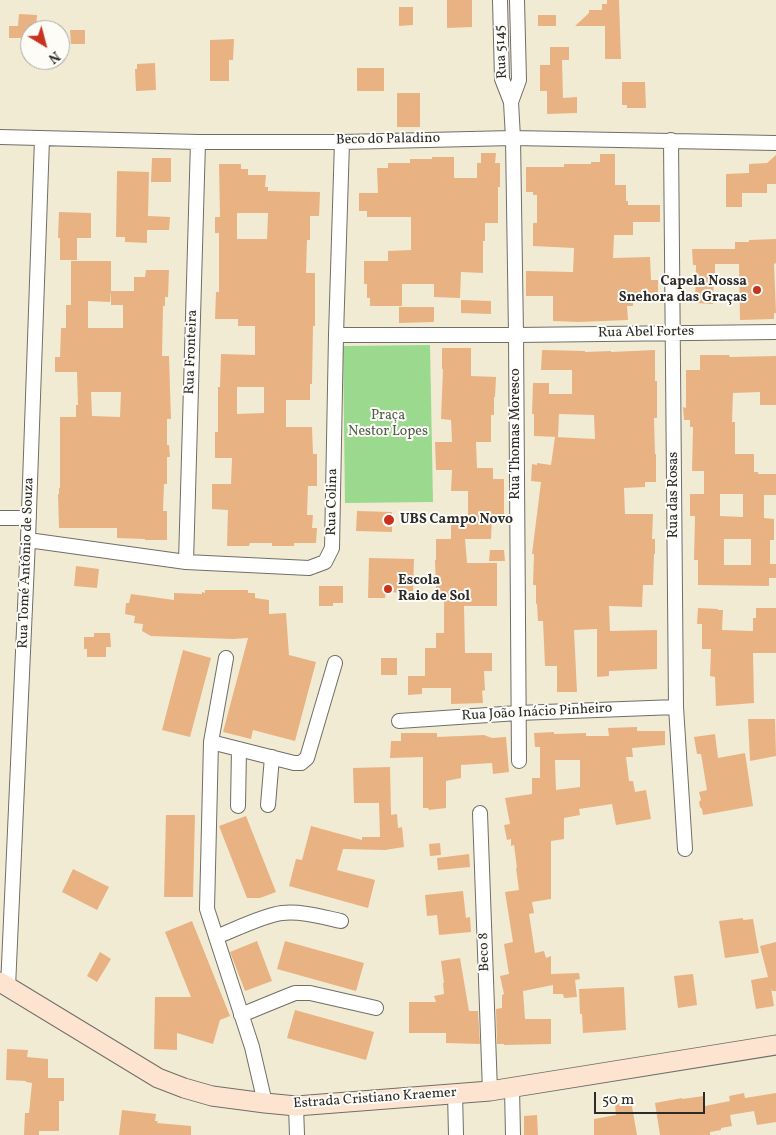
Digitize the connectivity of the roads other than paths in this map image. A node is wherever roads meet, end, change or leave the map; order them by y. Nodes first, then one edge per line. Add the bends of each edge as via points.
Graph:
1 (500, 0) edge
2 (517, 0) edge
3 (511, 102) junction
4 (0, 137) edge
5 (513, 138) junction
6 (42, 139) junction
7 (671, 140) junction
8 (198, 142) junction
9 (342, 142) junction
10 (776, 143) edge
11 (776, 332) edge
12 (673, 333) junction
13 (336, 335) junction
14 (516, 335) junction
15 (0, 518) edge
16 (29, 518) junction
17 (28, 540) junction
18 (186, 562) junction
19 (226, 658) dead end
20 (335, 663) dead end
21 (676, 707) junction
22 (518, 713) junction
23 (399, 721) dead end
24 (211, 742) junction
25 (239, 749) junction
26 (272, 757) junction
27 (519, 761) dead end
28 (268, 805) dead end
29 (238, 806) dead end
30 (480, 813) dead end
31 (685, 849) dead end
32 (341, 921) dead end
33 (216, 937) junction
34 (4, 985) edge
35 (376, 1008) dead end
36 (241, 1015) junction
37 (776, 1045) edge
38 (512, 1088) junction
39 (490, 1091) junction
40 (455, 1094) junction
41 (265, 1104) junction
42 (296, 1106) junction
43 (297, 1135) edge
44 (456, 1135) edge
45 (513, 1135) edge

1 - 3 street, Rua 5145 via 502,79
2 - 3 street, Rua 5145 via 519,80
3 - 5 street, Rua 5145
4 - 6 street, Beco do Paladino
5 - 7 street, Beco do Paladino
5 - 9 street, Beco do Paladino
5 - 14 street, Rua Thomas Moresco
6 - 8 street, Beco do Paladino
6 - 16 street, Rua Tomé Antônio de Souza
7 - 10 street, Beco do Paladino
7 - 12 street, Rua das Rosas
8 - 9 street, Beco do Paladino
8 - 18 street, Rua Fronteira
9 - 13 street, Rua Colina
11 - 12 street, Rua Abel Fortes
12 - 14 street, Rua Abel Fortes
12 - 21 street, Rua das Rosas
13 - 14 street, Rua Abel Fortes
13 - 18 street, Rua Colina via 332,548 325,562 308,568
14 - 22 street, Rua Thomas Moresco
15 - 16 street
16 - 17 street, Rua Tomé Antônio de Souza
17 - 18 street, Rua Colina
17 - 34 street, Rua Tomé Antônio de Souza
19 - 24 street
20 - 26 street via 307,758 302,763 294,763
21 - 22 street, Rua João Inácio Pinheiro
21 - 31 street, Rua das Rosas
22 - 23 street, Rua João Inácio Pinheiro
22 - 27 street, Rua Thomas Moresco
24 - 25 street
24 - 33 street via 207,909
25 - 26 street
25 - 29 street
26 - 28 street
30 - 39 street, Beco 8
32 - 33 street via 302,913 281,913
33 - 36 street
34 - 41 main road, Estrada Cristiano Kraemer via 158,1078 212,1096
35 - 36 street via 310,992 280,998
36 - 41 street
37 - 38 main road, Estrada Cristiano Kraemer
38 - 39 main road, Estrada Cristiano Kraemer
38 - 45 street
39 - 40 main road, Estrada Cristiano Kraemer
40 - 42 main road, Estrada Cristiano Kraemer
40 - 44 street
41 - 42 main road, Estrada Cristiano Kraemer
42 - 43 street

